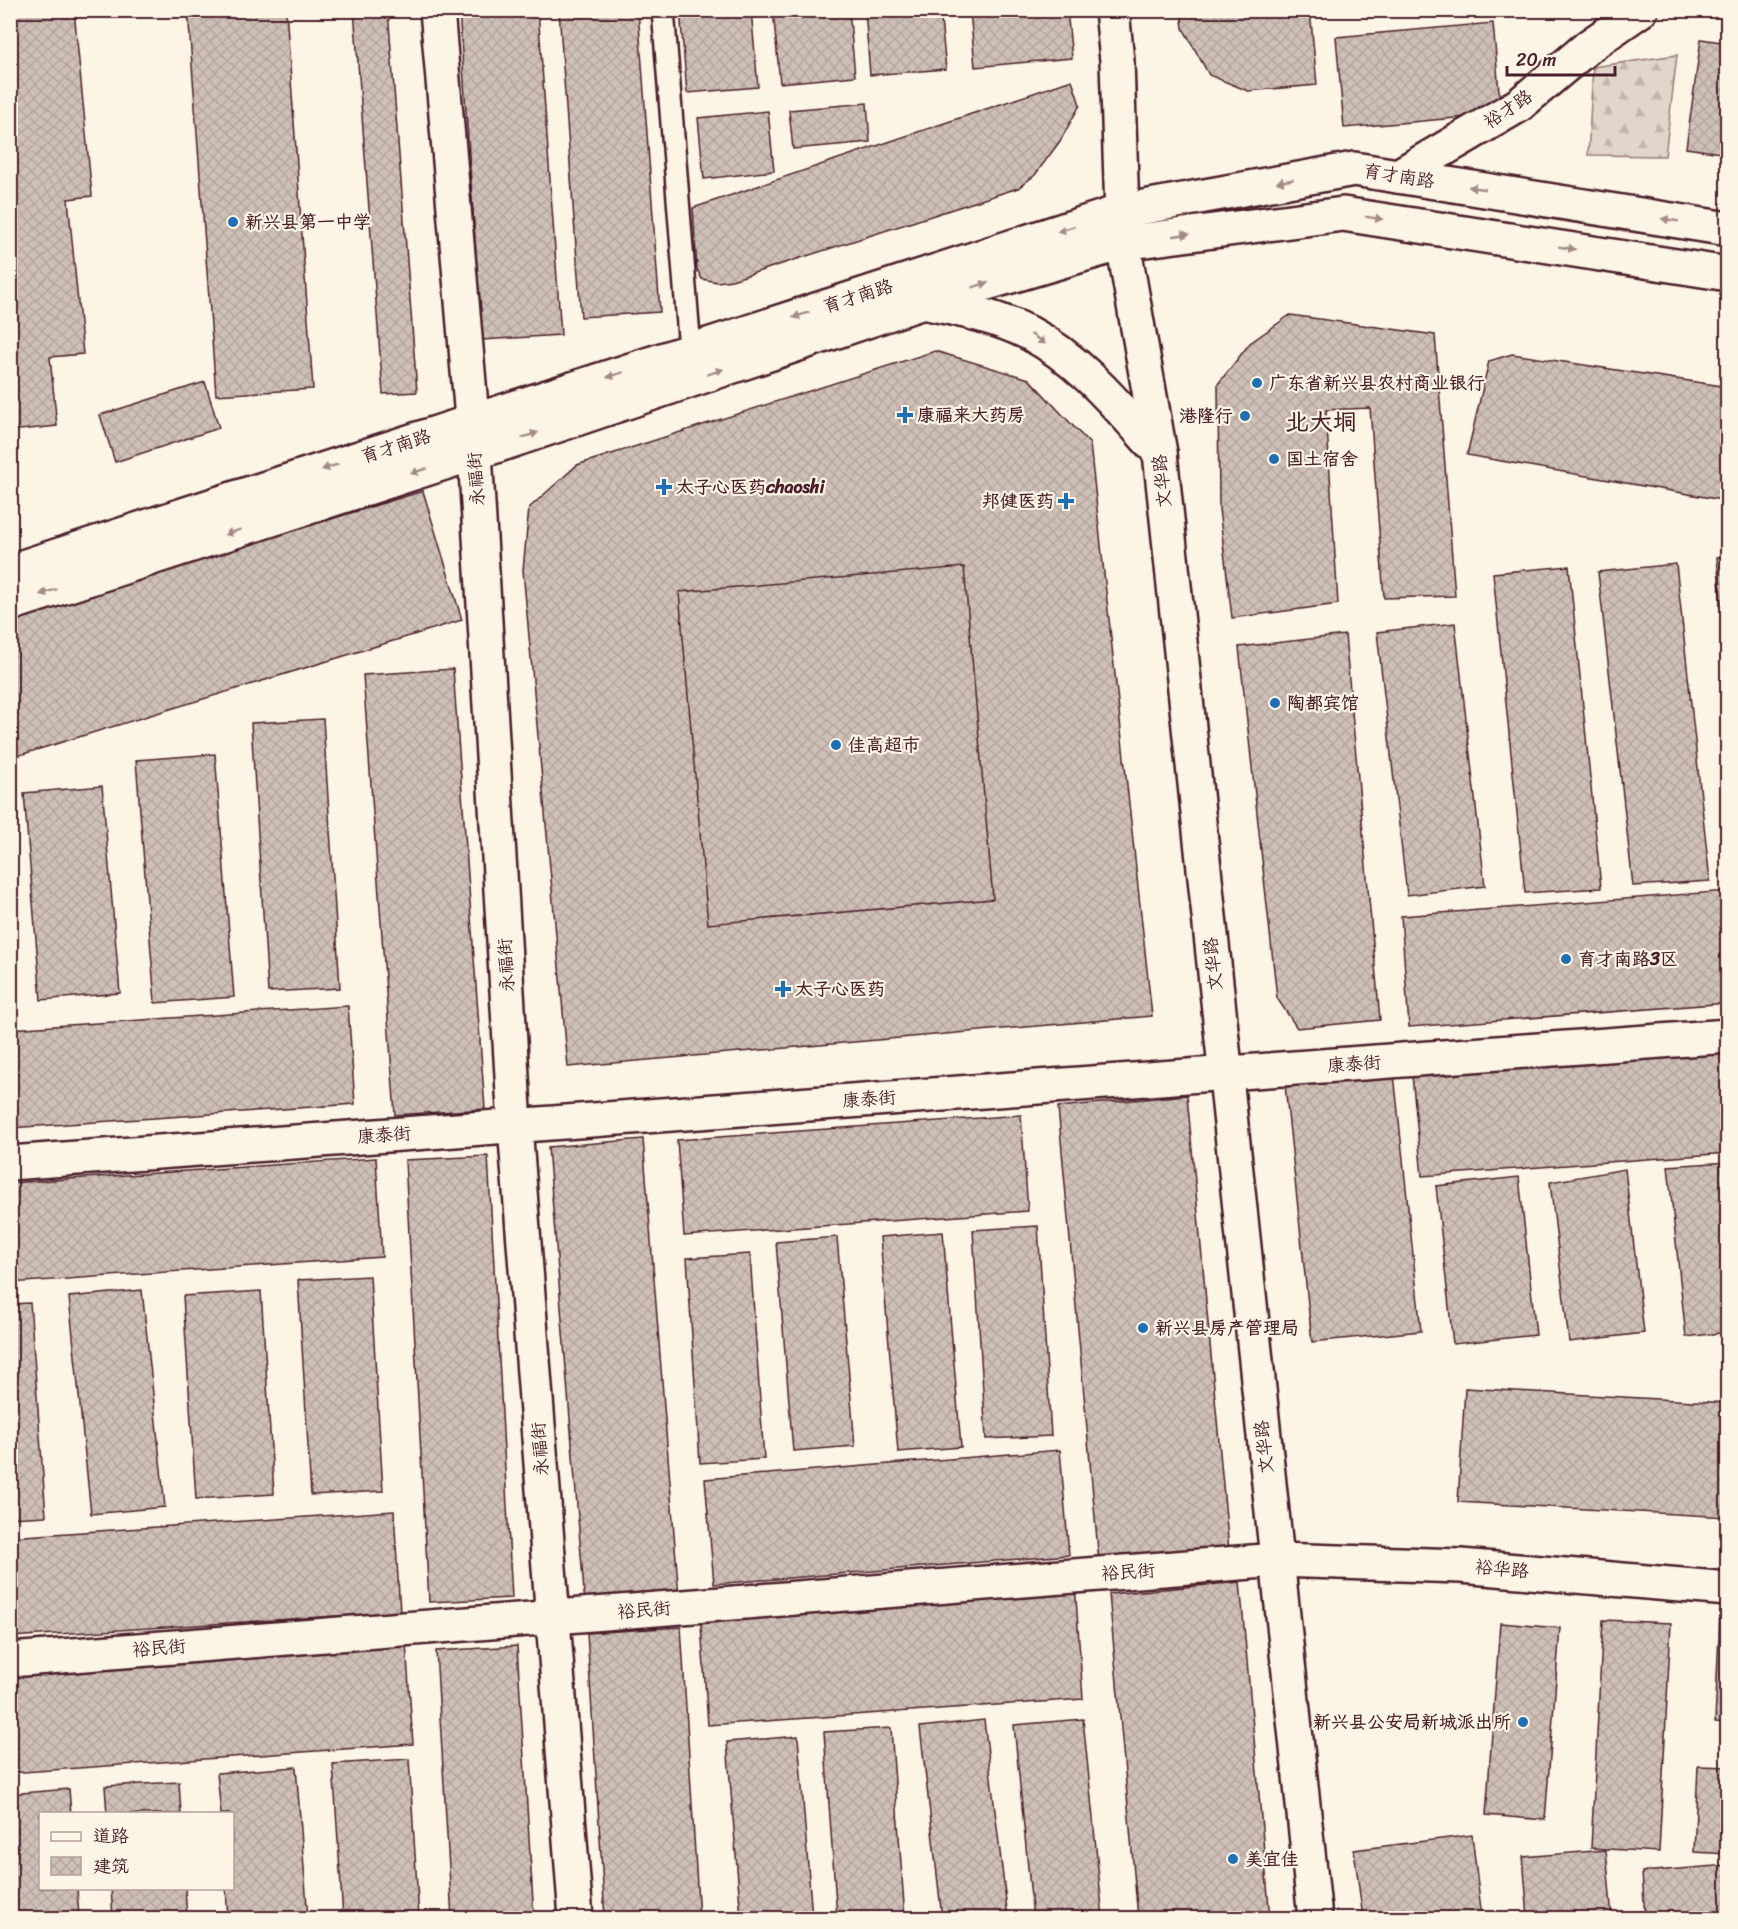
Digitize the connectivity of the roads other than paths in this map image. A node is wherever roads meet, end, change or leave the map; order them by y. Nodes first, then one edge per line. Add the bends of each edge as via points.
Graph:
1 (437, 10) edge
2 (663, 10) edge
3 (1112, 10) edge
4 (1641, 10) edge
5 (1398, 176) junction
6 (1123, 227) junction
7 (1728, 229) edge
8 (1728, 273) edge
9 (923, 302) junction
10 (690, 350) junction
11 (472, 421) junction
12 (474, 453) junction
13 (1160, 453) junction
14 (10, 570) edge
15 (10, 604) edge
16 (1728, 1036) edge
17 (1225, 1073) junction
18 (515, 1126) junction
19 (10, 1162) edge
20 (1276, 1560) junction
21 (1728, 1589) edge
22 (553, 1617) junction
23 (10, 1660) edge
24 (576, 1918) edge
25 (1315, 1918) edge

1 - 11 street, 永福街
2 - 10 lane
3 - 6 street, 文华路
4 - 5 street, 裕才路 via 1589,46 1519,105
5 -> 6 street, 育才南路 via 1354,169
7 -> 5 street, 育才南路
6 -> 8 street, 育才南路 via 1343,213
9 -> 6 street, 育才南路
6 -> 10 street, 育才南路
6 - 13 street, 文华路
12 -> 9 street, 育才南路
9 -> 13 street via 982,314 1030,334 1073,363
10 -> 11 street, 育才南路
11 - 12 street, 永福街
11 -> 14 street, 育才南路
12 -> 15 street, 育才南路
12 - 18 street, 永福街
13 - 17 street, 文华路
16 - 17 street, 康泰街
17 - 18 street, 康泰街
17 - 20 street, 文华路
18 - 19 street, 康泰街
18 - 22 street, 永福街
20 - 21 street, 裕华路 via 1461,1566
20 - 22 street, 裕民街
20 - 25 street, 文华路
22 - 23 street, 裕民街
22 - 24 street, 永福街

